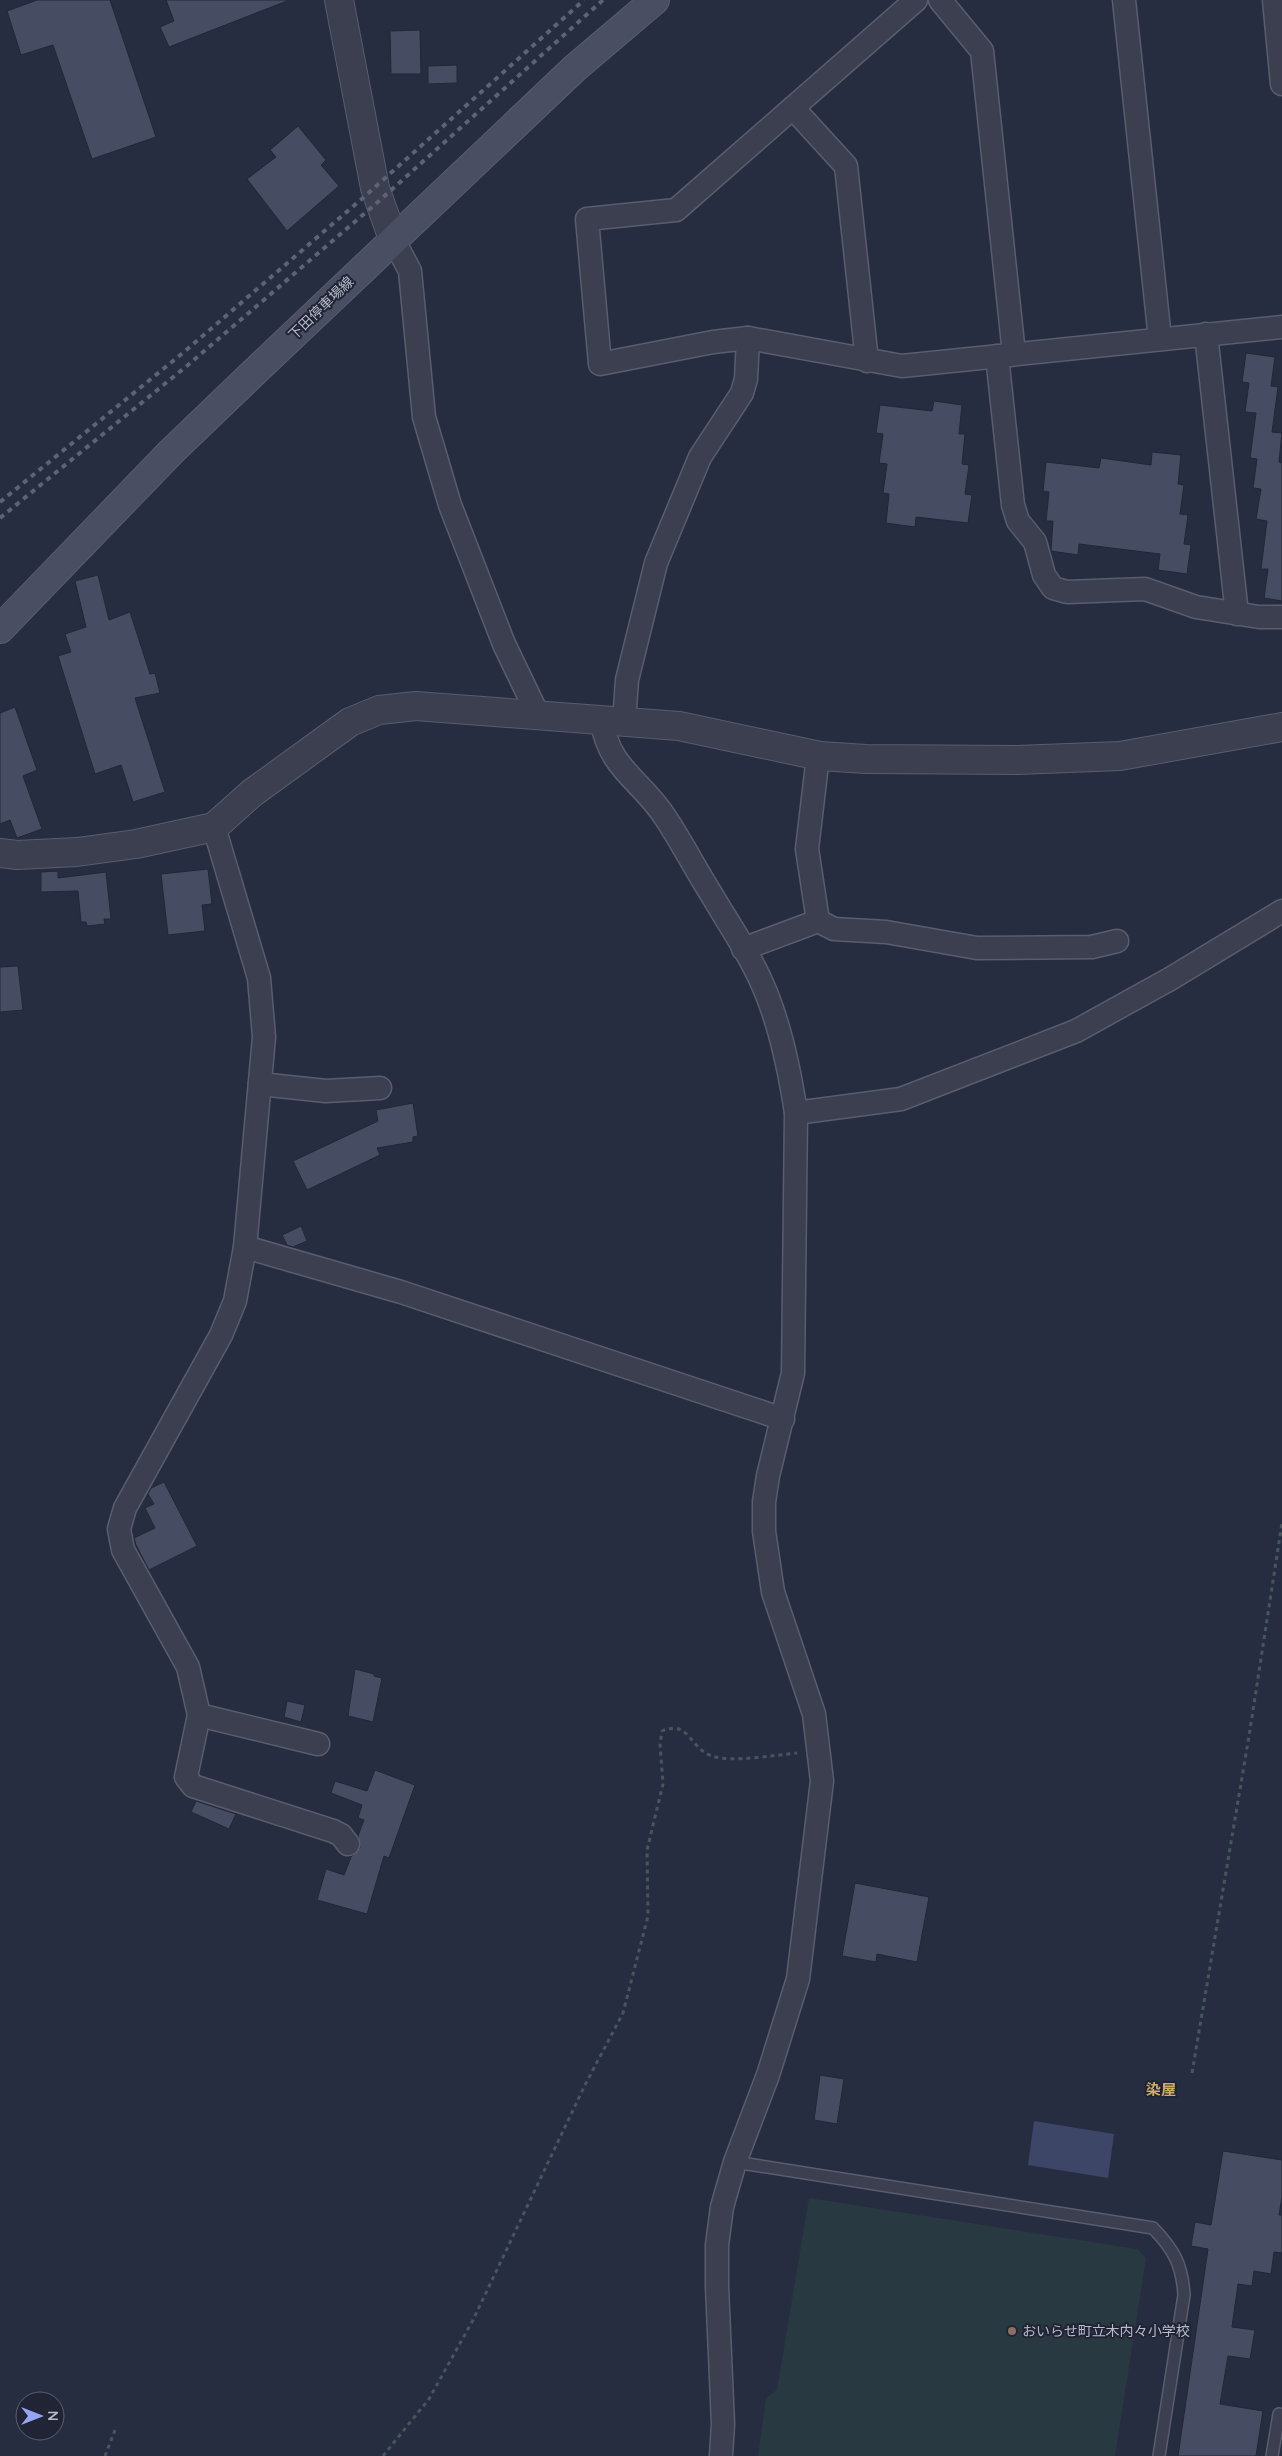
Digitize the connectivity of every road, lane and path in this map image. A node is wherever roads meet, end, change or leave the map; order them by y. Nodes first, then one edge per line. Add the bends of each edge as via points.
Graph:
1 (339, 0) edge
2 (655, 0) edge
3 (916, 0) edge
4 (940, 0) edge
5 (1124, 0) edge
6 (1274, 0) edge
7 (1282, 84) edge
8 (793, 108) junction
9 (393, 239) junction
10 (1282, 327) edge
11 (1206, 334) junction
12 (748, 338) junction
13 (1160, 339) junction
14 (1005, 355) junction
15 (867, 361) junction
16 (1237, 614) junction
17 (1282, 616) edge
18 (0, 629) edge
19 (538, 715) junction
20 (613, 722) junction
21 (1282, 727) edge
22 (818, 756) junction
23 (214, 828) junction
24 (0, 852) edge
25 (1282, 911) edge
26 (818, 921) junction
27 (1117, 941) dead end
28 (743, 949) junction
29 (260, 1084) junction
30 (380, 1088) dead end
31 (796, 1113) junction
32 (245, 1247) junction
33 (783, 1419) junction
34 (1282, 1523) edge
35 (199, 1715) junction
36 (318, 1744) dead end
37 (820, 1751) junction
38 (348, 1844) dead end
39 (1192, 2073) dead end
40 (734, 2162) junction
41 (1279, 2414) dead end
42 (115, 2430) dead end
43 (105, 2456) edge
44 (383, 2456) edge
45 (722, 2456) edge
46 (1159, 2456) edge
47 (1272, 2456) edge

1 - 9 street via 375,188
2 - 9 main road, 下田停車場線 via 575,68
3 - 8 street
4 - 14 street via 982,51
5 - 13 street
6 - 7 street
8 - 12 street via 676,210 587,219 600,364
8 - 15 street via 846,166
9 - 18 main road, 下田停車場線 via 171,452
9 - 19 street via 410,272 424,417 450,505 504,644
10 - 11 street
11 - 13 street
11 - 16 street
12 - 15 street
12 - 20 street via 742,394 700,457 656,563 627,680
13 - 14 street
14 - 15 street via 902,366
14 - 16 street via 1013,505 1018,521 1035,542 1044,575 1053,588 1066,592 1145,589 1196,607
16 - 17 street
19 - 20 street
19 - 23 street via 416,706 379,710 350,722 318,744 252,793
20 - 22 street via 679,726
20 - 28 street via 604,739 614,758 665,816
21 - 22 street via 1120,756 1017,760
22 - 26 street via 807,850
23 - 24 street via 77,852
23 - 29 street via 259,978 264,1037
25 - 31 street via 1170,980 1076,1031 901,1099
26 - 27 street via 834,928 886,932 977,948 1092,947
26 - 28 street
28 - 31 street via 767,994 780,1032
29 - 30 street via 326,1091
29 - 32 street
31 - 33 street via 793,1373
32 - 33 street via 401,1292
32 - 35 street via 235,1301 221,1335 125,1508 119,1528 123,1550 188,1667
33 - 37 street via 764,1502 767,1562 773,1592 814,1714
34 - 39 path
35 - 36 street
35 - 38 street via 186,1777 193,1786 332,1831 341,1835
37 - 40 street via 822,1781 798,1979 768,2075
37 - 44 path via 726,1758 711,1756 681,1729 671,1727 662,1731 663,1784 647,1850 648,1916 623,2013 585,2084 473,2320 428,2399
40 - 45 street via 722,2207 717,2245
40 - 46 lane via 1153,2228 1177,2257 1184,2295
41 - 47 lane
42 - 43 path

